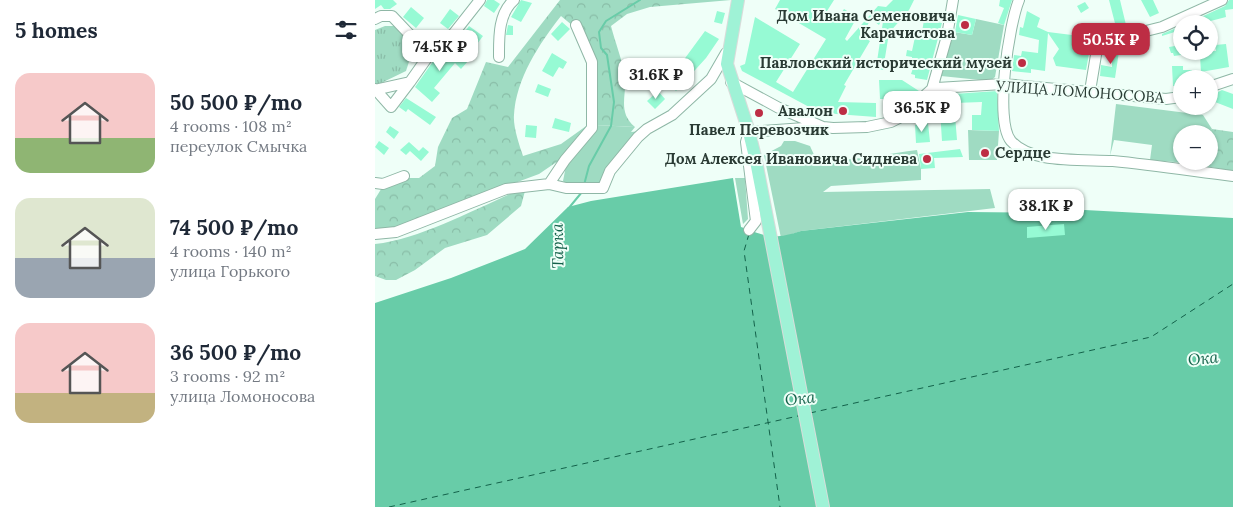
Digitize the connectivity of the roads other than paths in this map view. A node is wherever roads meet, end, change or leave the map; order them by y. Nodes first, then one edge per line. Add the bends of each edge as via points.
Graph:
1 (480, 0) edge
2 (738, 0) edge
3 (953, 0) edge
4 (1019, 0) edge
5 (1222, 0) edge
6 (508, 2) edge
7 (375, 19) edge
8 (576, 25) dead end
9 (729, 43) junction
10 (429, 55) junction
11 (499, 57) dead end
12 (1233, 79) edge
13 (410, 82) junction
14 (731, 82) junction
15 (1003, 84) junction
16 (1218, 84) edge
17 (932, 89) junction
18 (375, 90) edge
19 (1090, 91) junction
20 (1173, 98) edge
21 (823, 127) junction
22 (749, 132) junction
23 (404, 176) dead end
24 (1233, 176) edge
25 (375, 183) edge
26 (549, 184) junction
27 (749, 230) dead end
28 (375, 234) edge
29 (823, 507) edge

1 - 10 street via 454,32
2 - 9 main road
3 - 17 street
4 - 15 street
5 - 19 street via 1163,27 1098,43
6 - 11 street via 499,35
7 - 10 street via 392,16
8 - 26 street via 592,62 593,128
9 - 14 main road via 727,64
9 - 26 street via 711,80 672,115 647,129 616,164 603,188 575,189
10 - 13 street
12 - 16 street
13 - 18 street
13 - 18 street via 391,107
14 - 21 street
14 - 22 main road
15 - 17 street, УЛИЦА ЛОМОНОСОВА
15 - 19 street, УЛИЦА ЛОМОНОСОВА
15 - 24 street via 1005,126 1010,140 1029,153
17 - 21 street via 915,106 891,122
19 - 20 street, УЛИЦА ЛОМОНОСОВА
21 - 22 street
22 - 27 street via 746,142 756,221
22 - 29 main road
23 - 25 street via 383,184
26 - 28 street via 506,189 395,232

